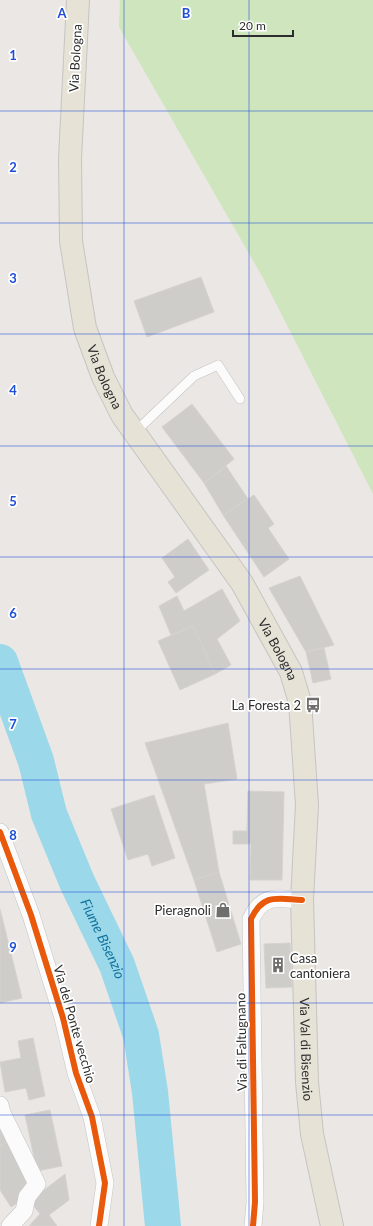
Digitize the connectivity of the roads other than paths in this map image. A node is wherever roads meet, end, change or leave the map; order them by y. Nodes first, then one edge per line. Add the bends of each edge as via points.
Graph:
1 (78, 0) edge
2 (240, 399) dead end
3 (136, 432) junction
4 (300, 702) joint
5 (0, 832) edge
6 (302, 900) junction
7 (0, 1105) edge
8 (12, 1226) edge
9 (99, 1226) edge
10 (253, 1226) edge
11 (332, 1226) edge

1 - 3 main road, Via Bologna via 70,159 71,241 85,328 106,383 122,415
2 - 3 lane via 218,365 194,376
3 - 4 main road, Via Bologna via 242,583 291,672
4 - 6 main road, Via Val di Bisenzio via 307,805
5 - 9 street, Via del Ponte vecchio via 31,915 63,1018 76,1072 92,1117 105,1183
6 - 10 street, Via di Faltugnano via 265,901 258,904 251,919
6 - 11 main road, Via Val di Bisenzio via 307,1082 312,1134
7 - 8 street via 37,1184 27,1197 24,1211

